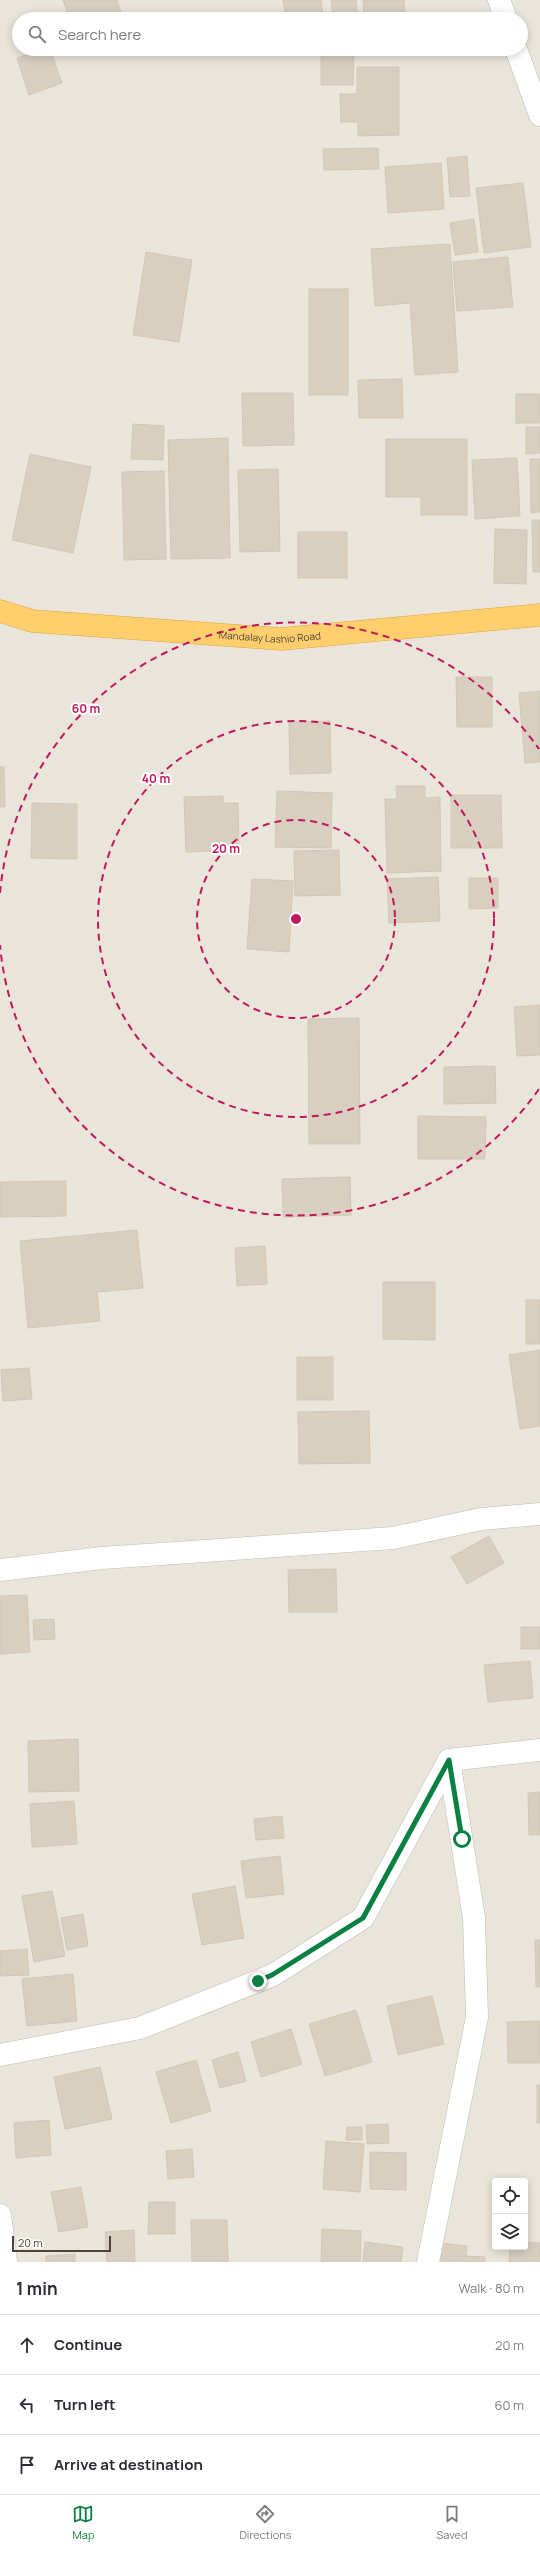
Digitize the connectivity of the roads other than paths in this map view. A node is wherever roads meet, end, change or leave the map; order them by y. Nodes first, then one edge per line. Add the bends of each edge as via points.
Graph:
1 (499, 0) edge
2 (503, 12) edge
3 (519, 56) edge
4 (540, 115) edge
5 (0, 611) edge
6 (540, 615) edge
7 (540, 1514) edge
8 (0, 1570) edge
9 (540, 1750) edge
10 (449, 1760) junction
11 (0, 2055) edge
12 (0, 2215) edge
13 (6, 2262) edge
14 (428, 2262) edge

1 - 2 street
3 - 4 street
5 - 6 highway, Mandalay Lashio Road via 32,621 281,639
7 - 8 street via 481,1519 392,1538 102,1558
9 - 10 street
10 - 11 street via 363,1918 272,1975 140,2028
10 - 14 street via 474,1918 477,2017
12 - 13 street

